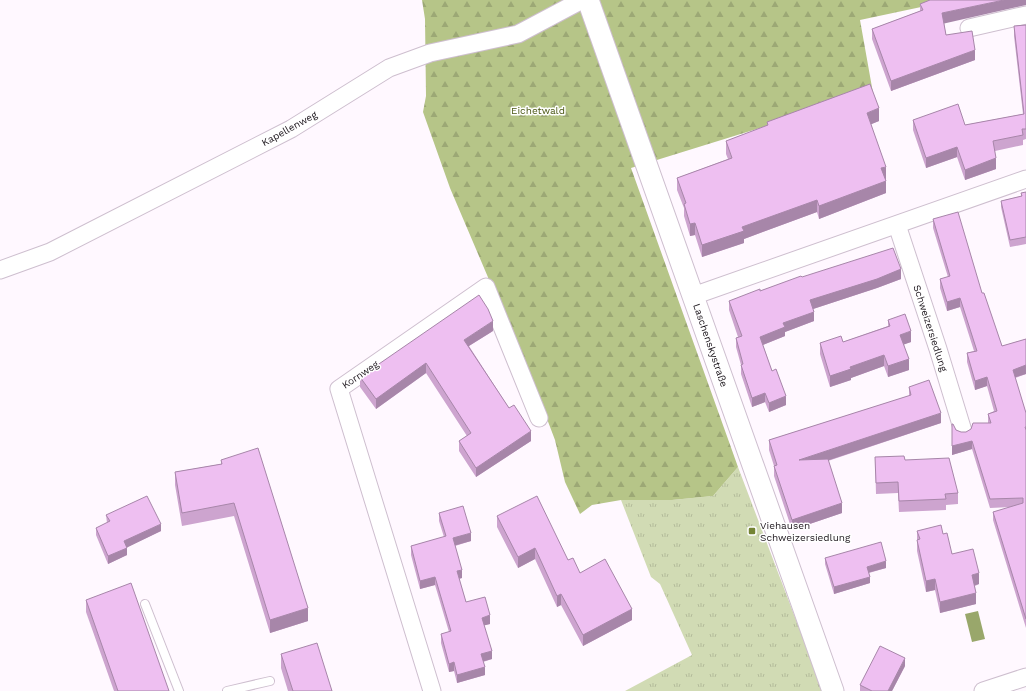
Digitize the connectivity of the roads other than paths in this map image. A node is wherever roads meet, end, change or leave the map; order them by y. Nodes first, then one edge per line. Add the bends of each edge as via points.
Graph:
1 (582, 0) edge
2 (588, 0) edge
3 (1026, 15) edge
4 (969, 28) dead end
5 (1026, 179) edge
6 (897, 225) junction
7 (0, 270) edge
8 (693, 296) junction
9 (539, 418) dead end
10 (963, 431) edge
11 (145, 604) dead end
12 (1026, 677) edge
13 (270, 681) dead end
14 (990, 690) edge
15 (179, 691) edge
16 (227, 691) edge
17 (432, 691) edge
18 (833, 691) edge

1 - 7 street, Kapellenweg via 518,34 430,53 389,68 290,128 50,252
2 - 8 street, Laschenskystraße
3 - 4 street
5 - 6 street
6 - 8 street
6 - 10 street, Schweizersiedlung
8 - 18 street, Laschenskystraße
9 - 17 street, Kornweg via 486,287 339,388
11 - 15 lane
12 - 14 street
13 - 16 lane

